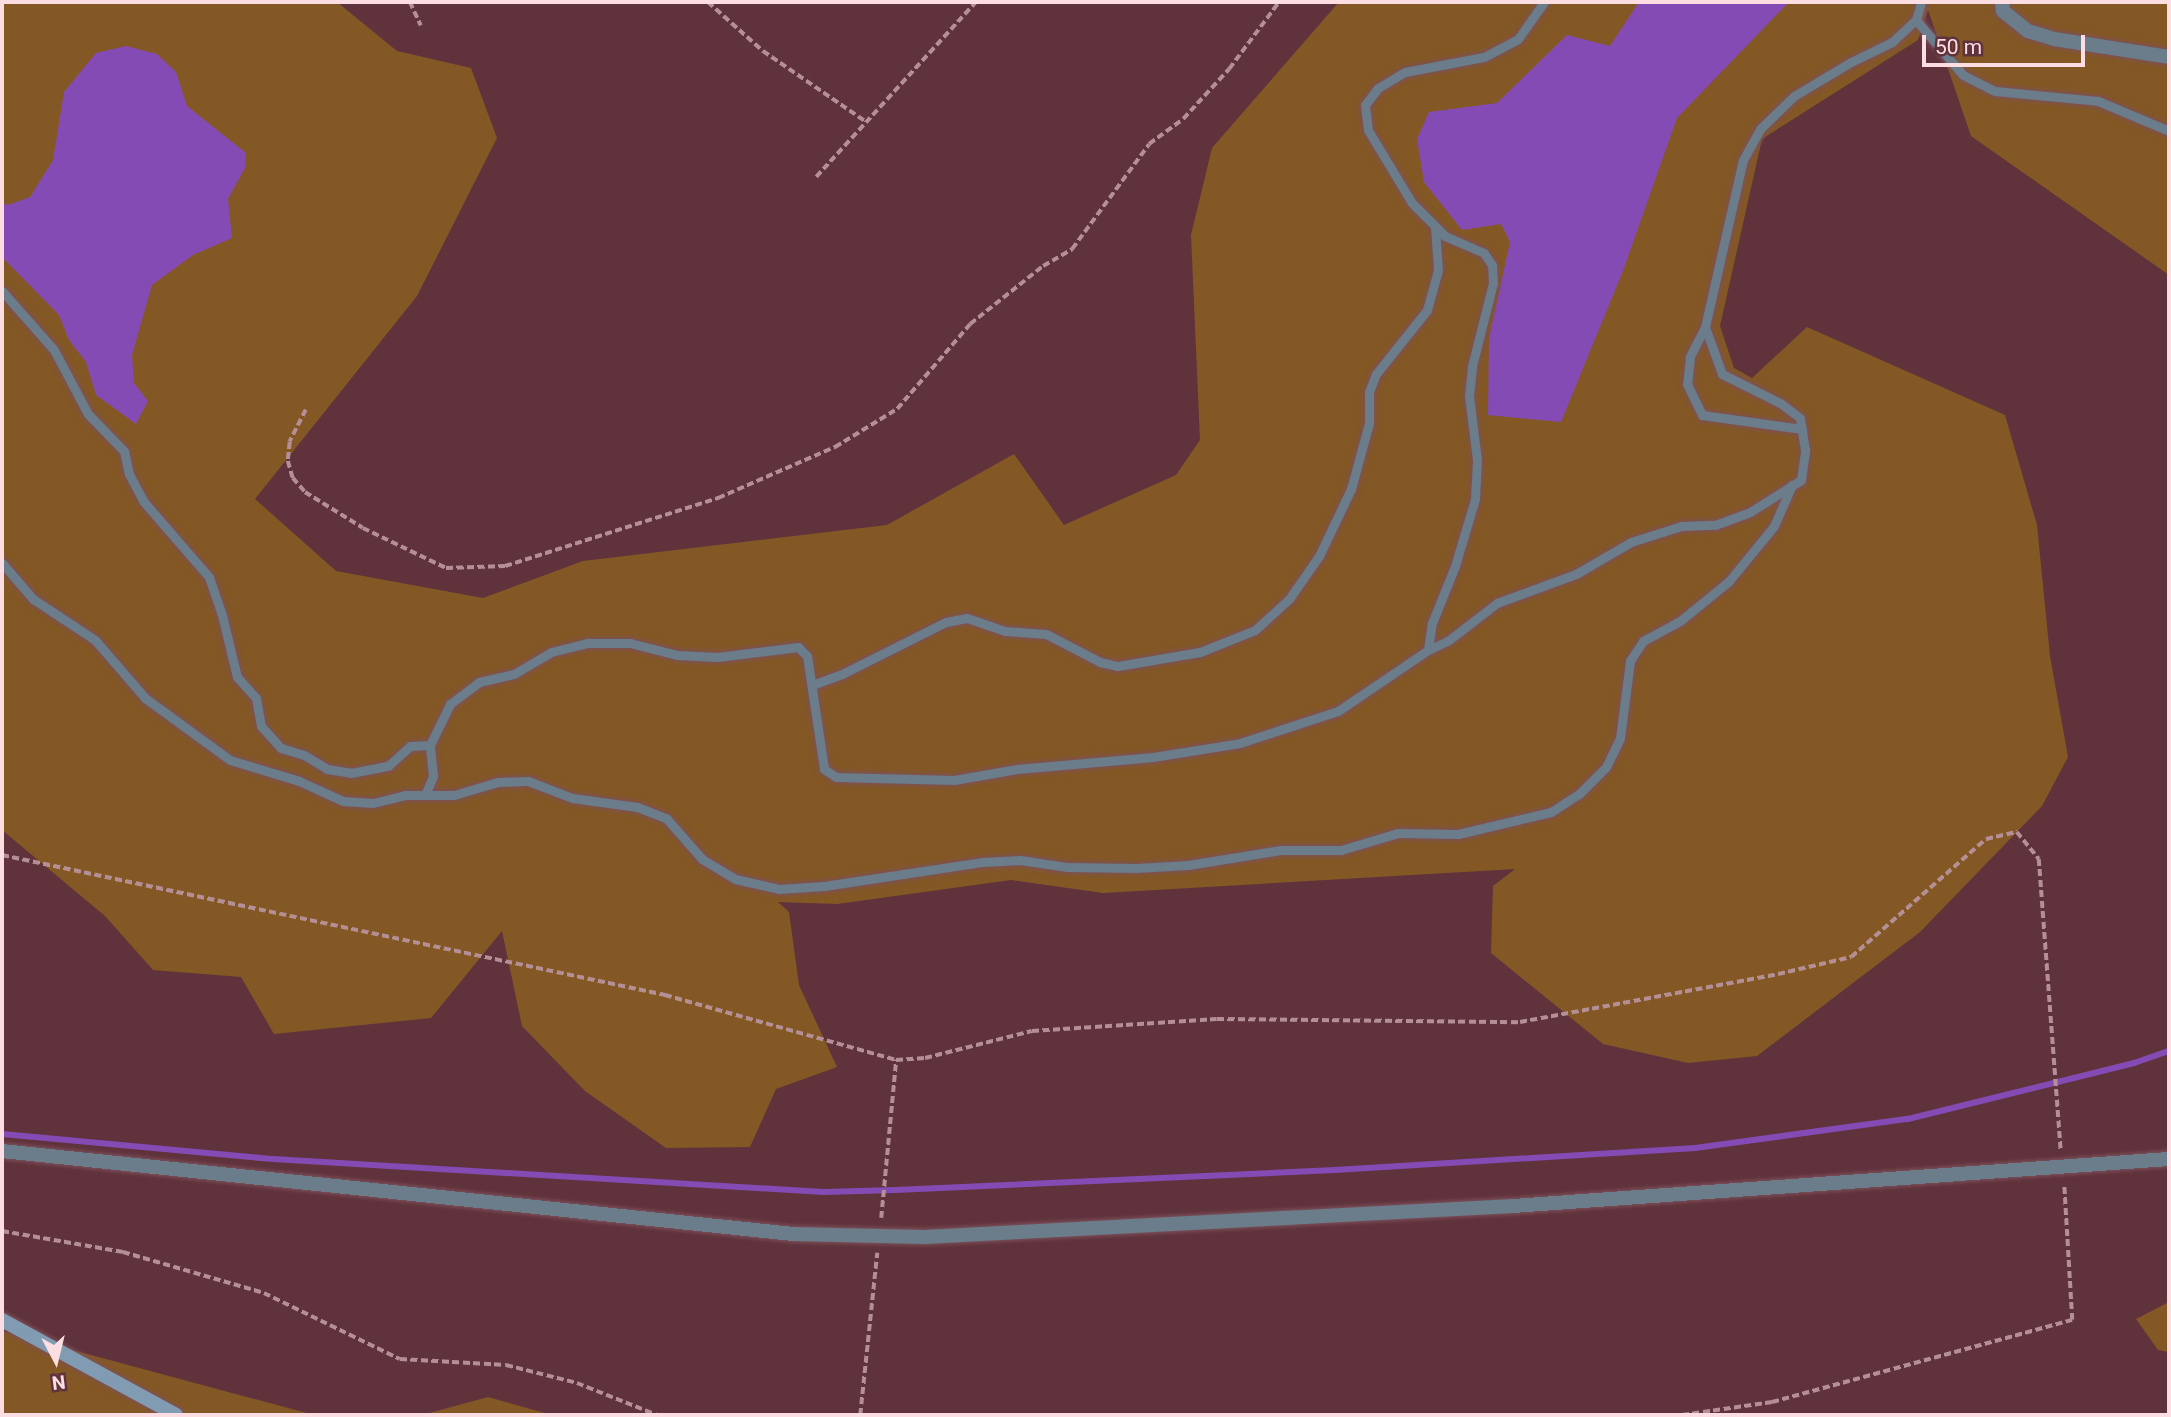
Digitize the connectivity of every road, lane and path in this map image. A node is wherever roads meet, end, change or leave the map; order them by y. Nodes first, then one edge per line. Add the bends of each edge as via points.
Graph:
1 (410, 2) edge
2 (708, 2) edge
3 (976, 2) edge
4 (1279, 2) edge
5 (1544, 2) edge
6 (1921, 2) edge
7 (2001, 2) edge
8 (1916, 20) junction
9 (421, 26) dead end
10 (2169, 57) edge
11 (865, 121) junction
12 (2169, 131) edge
13 (816, 177) dead end
14 (1435, 227) junction
15 (2, 291) edge
16 (1705, 327) junction
17 (306, 410) dead end
18 (1801, 429) junction
19 (1792, 485) junction
20 (2, 563) edge
21 (1428, 650) junction
22 (812, 685) junction
23 (430, 745) junction
24 (425, 795) junction
25 (2, 855) edge
26 (897, 1060) junction
27 (2, 1151) edge
28 (2169, 1159) edge
29 (2063, 1166) junction
30 (2, 1231) edge
31 (879, 1234) junction
32 (2, 1320) edge
33 (176, 1415) edge
34 (657, 1415) edge
35 (860, 1415) edge
36 (1682, 1415) edge

1 - 9 path
2 - 11 path via 762,51
3 - 11 path
4 - 17 path via 1229,69 1183,119 1149,144 1072,249 1043,265 970,324 897,409 835,447 718,498 505,566 446,568 363,528 305,492 293,478 288,461 290,442
5 - 14 lane via 1518,39 1484,57 1405,72 1378,88 1365,105 1368,130 1412,203
6 - 8 lane
7 - 10 street via 2003,11 2028,31
8 - 12 lane via 1963,75 1995,91 2098,101
8 - 16 lane via 1892,42 1794,96 1760,129 1743,160
11 - 13 path
14 - 21 lane via 1484,253 1492,265 1493,283 1469,396 1475,499 1432,623
14 - 22 lane via 1438,270 1427,310 1376,374 1369,392 1369,423 1351,489 1319,556 1289,599 1255,630 1200,652 1118,666 1100,663 1046,634 1005,631 967,618 947,622
15 - 23 lane via 54,350 88,414 124,451 144,502 209,577 237,677 257,698 261,726 281,748 327,769 351,773 388,766 410,746
16 - 18 lane via 1722,374 1780,403 1800,418
16 - 18 lane via 1690,357 1687,384 1702,415
18 - 19 lane via 1805,450 1801,480
19 - 21 lane via 1750,512 1715,525 1681,526 1631,542 1576,574 1497,603 1449,640
19 - 24 lane via 1774,526 1730,581 1680,621 1643,641 1630,660 1620,738 1606,767 1579,794 1551,812 1458,834 1398,833 1341,850 1281,850 1149,868 983,862 779,889 735,879 702,859 666,818 637,807 572,798 528,781 498,782 454,795
20 - 24 lane via 33,599 95,640 145,698 230,760 299,781 343,801 373,803
21 - 22 lane via 1338,711 1240,743 954,780 836,777 824,769
22 - 23 lane via 807,656 797,648 717,657 677,655 630,643 587,643 551,652 514,674 479,682 450,704
23 - 24 lane via 433,776
25 - 26 path via 665,995
26 - 29 path via 925,1058 1032,1031 1217,1019 1520,1022 1778,974 1851,957 1986,839 2017,832 2039,859
26 - 31 path
27 - 31 street via 793,1234
28 - 29 street
29 - 31 street via 1513,1206 925,1237
29 - 36 path via 2072,1320 1772,1402
30 - 34 path via 123,1252 264,1293 400,1359 506,1365 577,1383
31 - 35 path
32 - 33 main road

